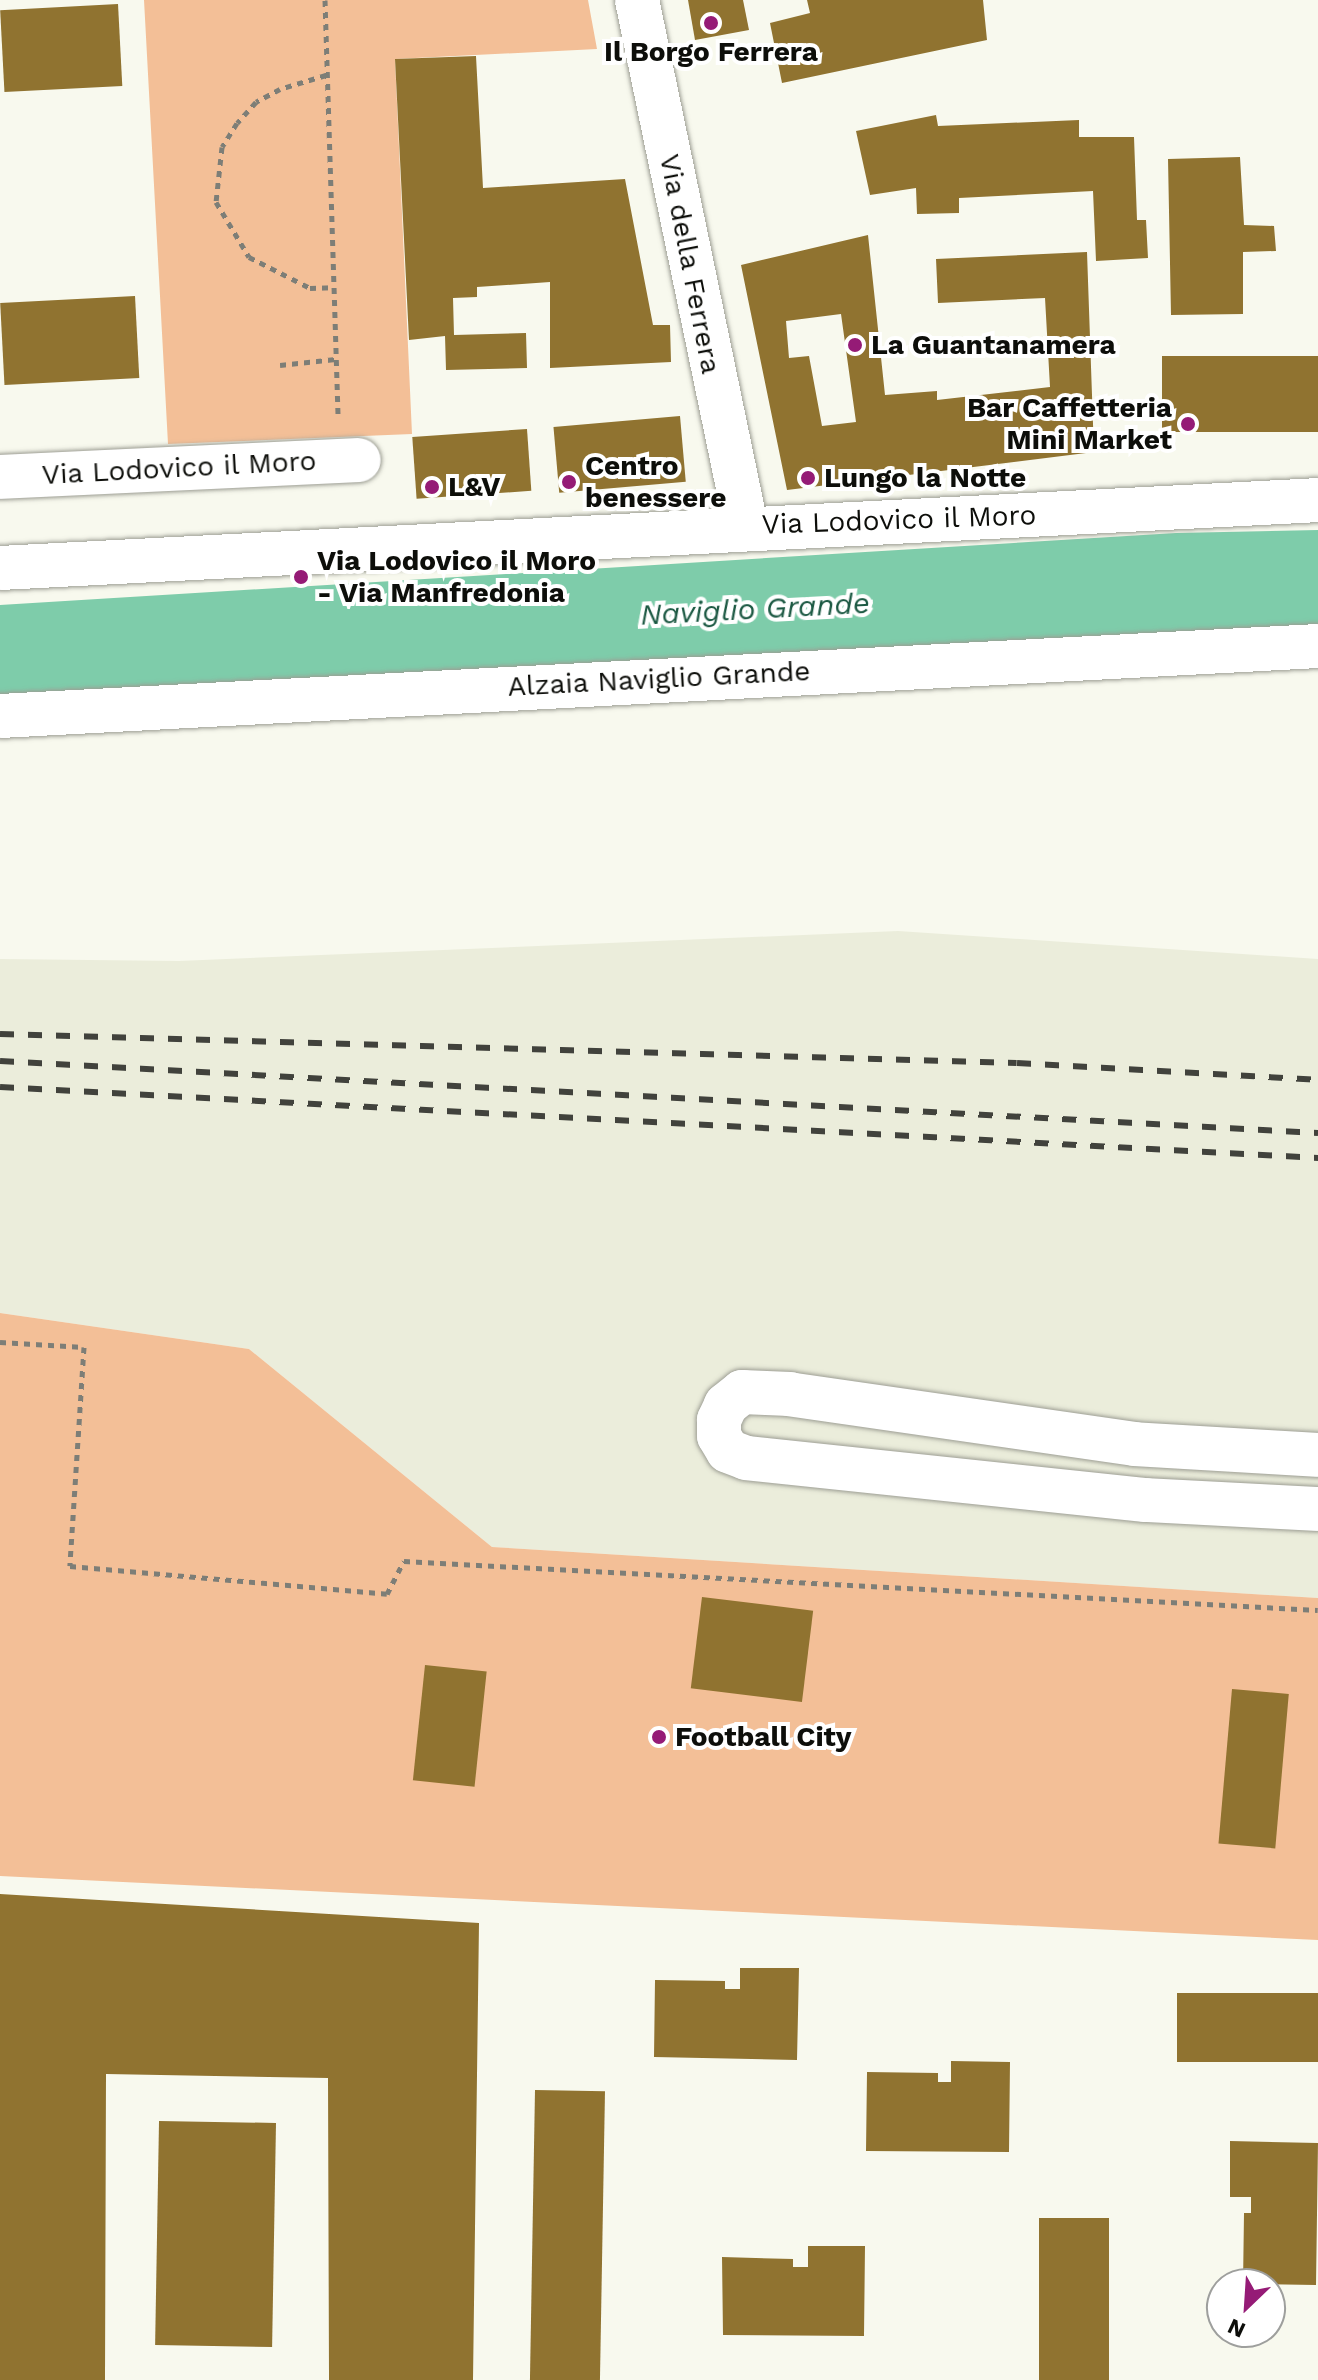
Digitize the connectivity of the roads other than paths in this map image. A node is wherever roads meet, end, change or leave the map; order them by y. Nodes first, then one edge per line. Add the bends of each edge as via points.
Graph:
1 (637, 0) edge
2 (349, 460) road end
3 (0, 477) edge
4 (1318, 500) edge
5 (746, 526) junction
6 (0, 568) edge
7 (1318, 646) edge
8 (0, 716) edge
9 (1318, 1455) edge
10 (1318, 1509) edge

1 - 5 street, Via della Ferrera
2 - 3 street, Via Lodovico il Moro
4 - 5 street, Via Lodovico il Moro
5 - 6 street, Via Lodovico il Moro
7 - 8 street, Alzaia Naviglio Grande
9 - 10 street via 1135,1444 790,1394 742,1392 726,1405 719,1420 719,1436 728,1451 746,1458 1146,1500

